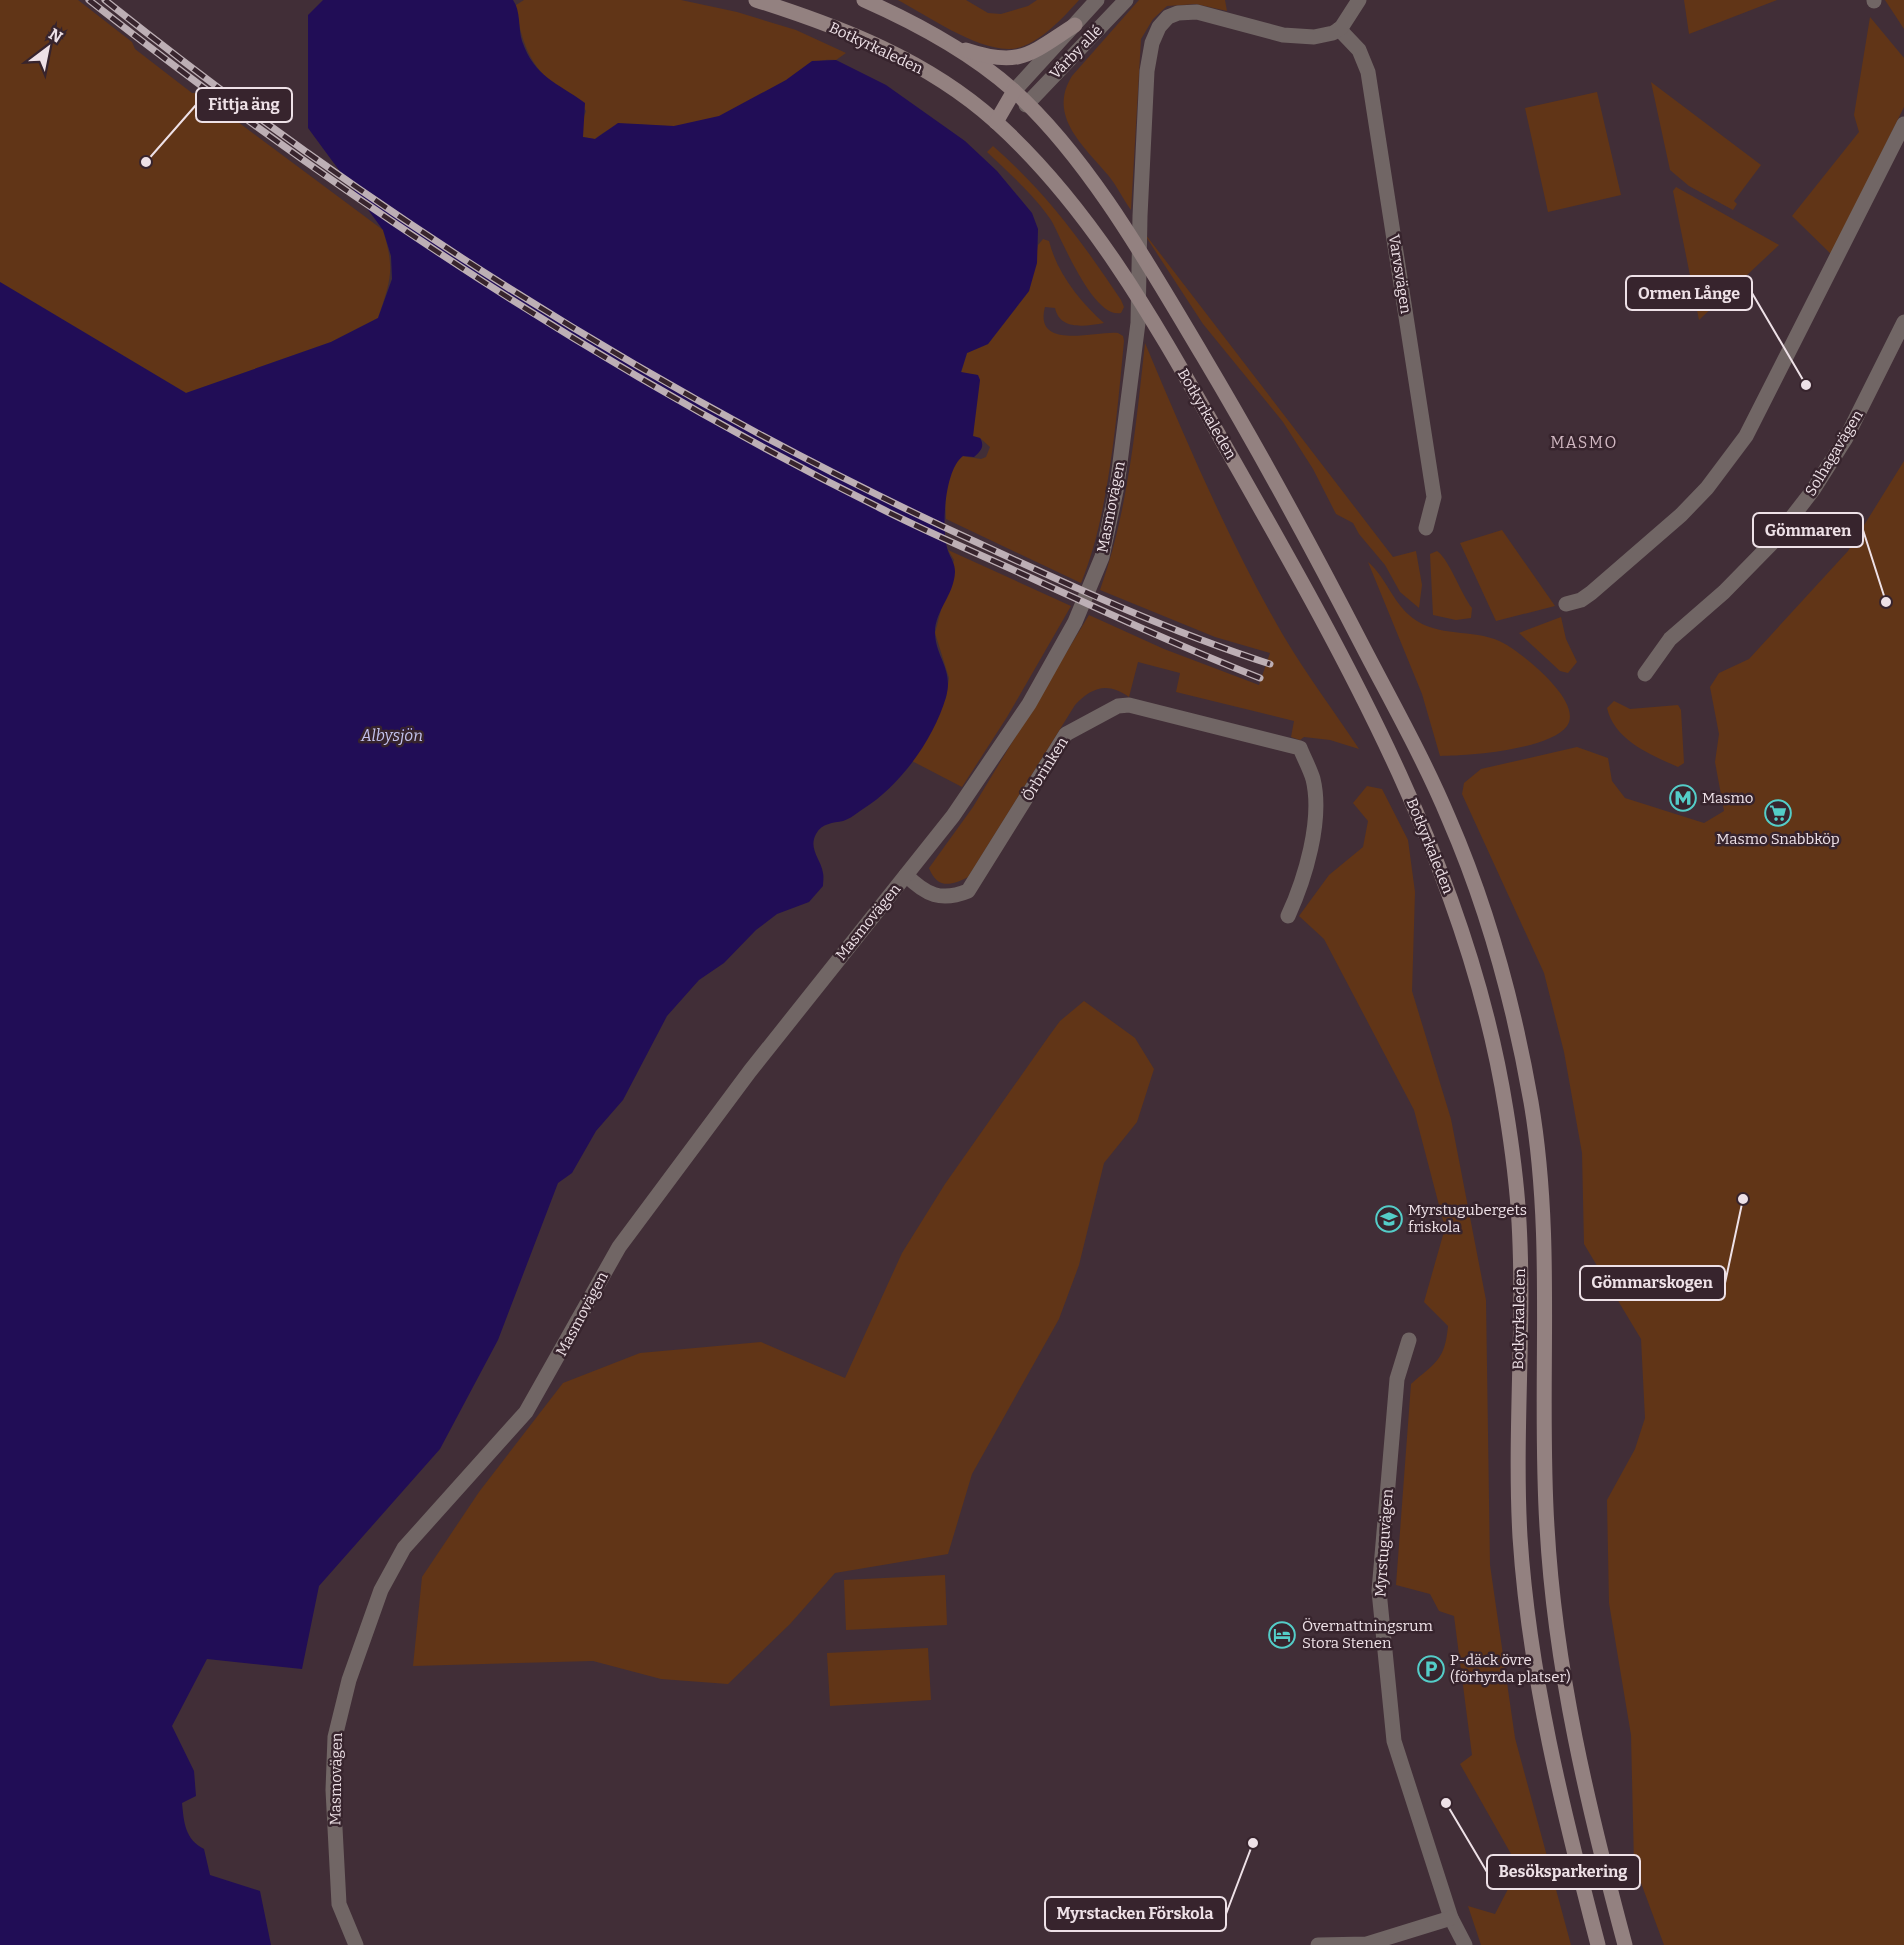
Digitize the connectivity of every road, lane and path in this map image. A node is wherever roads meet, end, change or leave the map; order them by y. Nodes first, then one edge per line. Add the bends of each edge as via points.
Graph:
1 (756, 0) edge
2 (864, 0) edge
3 (1097, 0) edge
4 (1126, 0) edge
5 (1359, 0) edge
6 (1075, 25) junction
7 (1339, 29) junction
8 (945, 42) junction
9 (1014, 91) junction
10 (1026, 105) junction
11 (996, 122) junction
12 (1904, 124) edge
13 (1904, 321) edge
14 (1426, 528) dead end
15 (1566, 604) dead end
16 (1645, 674) dead end
17 (906, 875) junction
18 (1288, 916) dead end
19 (1409, 1340) dead end
20 (1451, 1918) junction
21 (357, 1945) edge
22 (1318, 1945) edge
23 (1465, 1945) edge
24 (1598, 1945) edge
25 (1625, 1945) edge

1 - 11 main road, Botkyrkaleden via 872,42 946,83
2 - 8 main road, Botkyrkaleden
3 - 6 street, Vårby allé
4 - 10 street, Vårby allé
5 - 7 street
6 - 8 main road via 1025,56 1010,60 989,58
6 - 9 street, Vårby allé
7 - 14 street, Varvsvägen via 1359,50 1368,72 1434,497
7 - 17 street, Masmovägen via 1325,36 1293,37 1197,12 1178,13 1159,27 1148,71 1137,329 1117,486 1102,557 1075,622 1029,704 953,816
8 - 9 main road, Botkyrkaleden
9 - 10 main road, Botkyrkaleden
9 - 11 main road
10 - 11 main road
10 - 25 main road, Botkyrkaleden via 1099,192 1232,405 1329,580 1422,761 1468,865 1504,979 1530,1098 1543,1205 1544,1470 1555,1623 1576,1750
11 - 24 main road, Botkyrkaleden via 1073,204 1151,316 1313,605 1435,853 1481,993 1506,1105 1519,1217 1519,1486 1526,1601 1543,1715
12 - 15 street via 1746,436 1681,515 1591,593
13 - 16 street, Solhagavägen via 1846,438 1813,490 1772,543 1670,639
17 - 18 street, Örbrinken via 920,889 936,897 953,897 968,891 1066,734 1118,706 1129,705 1299,748 1313,778 1316,807 1306,867
17 - 21 street, Masmovägen via 750,1071 619,1247 526,1412 404,1548 389,1571 349,1680 335,1737 333,1790 339,1904
19 - 20 street, Myrstuguvägen via 1397,1379 1379,1591 1394,1741
20 - 22 street via 1367,1944
20 - 23 street, Myrstuguvägen

